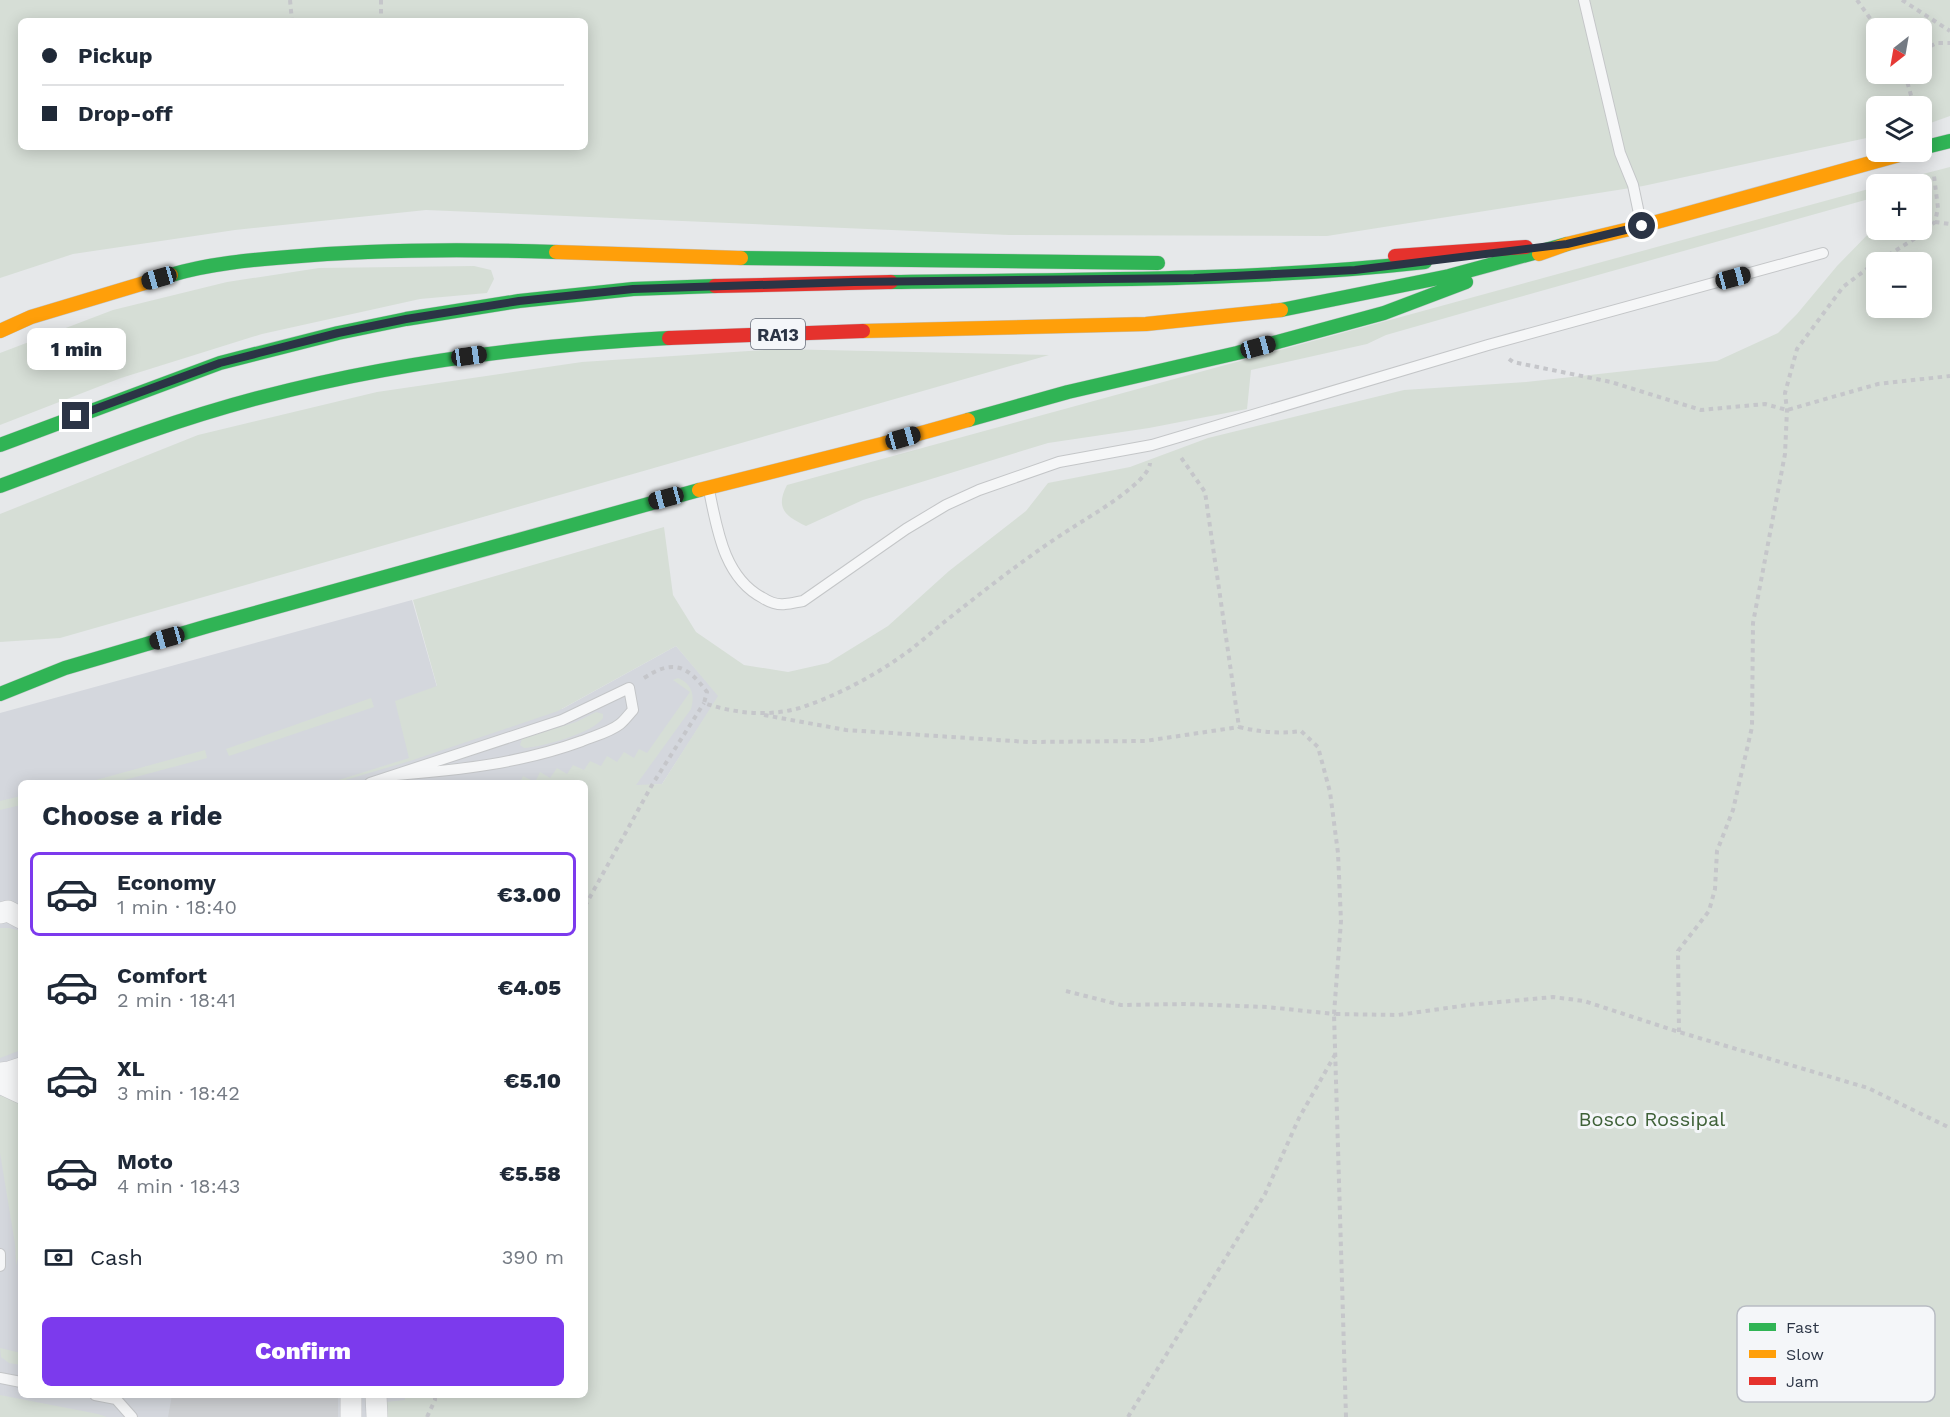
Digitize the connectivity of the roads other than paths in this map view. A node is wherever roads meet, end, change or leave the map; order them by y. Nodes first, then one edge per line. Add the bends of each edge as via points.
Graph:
1 (1584, 0) edge
2 (1950, 141) edge
3 (1932, 146) edge
4 (1874, 162) edge
5 (1642, 226) junction
6 (1567, 244) junction
7 (1822, 253) dead end
8 (0, 331) edge
9 (0, 445) edge
10 (0, 486) edge
11 (708, 487) junction
12 (32, 668) dead end
13 (65, 668) junction
14 (0, 694) edge
15 (396, 775) junction
16 (380, 780) edge
17 (18, 1069) edge
18 (0, 1073) edge
19 (0, 1083) edge
20 (18, 1092) edge
21 (0, 1254) edge
22 (0, 1266) edge
23 (0, 1378) edge
24 (18, 1381) edge
25 (111, 1398) edge
26 (132, 1417) edge

1 - 5 lane via 1620,153 1633,185
2 - 3 main road
4 - 5 main road
5 - 6 main road
6 - 8 main road via 1377,258 1183,263 743,258 500,250 351,251 253,260 177,273
6 - 9 main road via 1355,270 1194,278 633,289 519,301 338,333 220,363
6 - 10 main road, RA13 via 1449,276 1266,313 1146,324 656,339 489,353 387,368 261,397 134,437
6 - 11 main road via 1384,313
7 - 11 lane via 1488,345 1152,445 1059,462 946,504 803,601 783,605 753,594 731,567 719,537
11 - 13 main road
12 - 13 main road
13 - 14 main road
15 - 15 lane via 562,720 629,688 633,710 620,724 590,738 505,763
15 - 16 lane
17 - 18 street
19 - 20 street
21 - 22 lane
23 - 24 lane
25 - 26 lane

